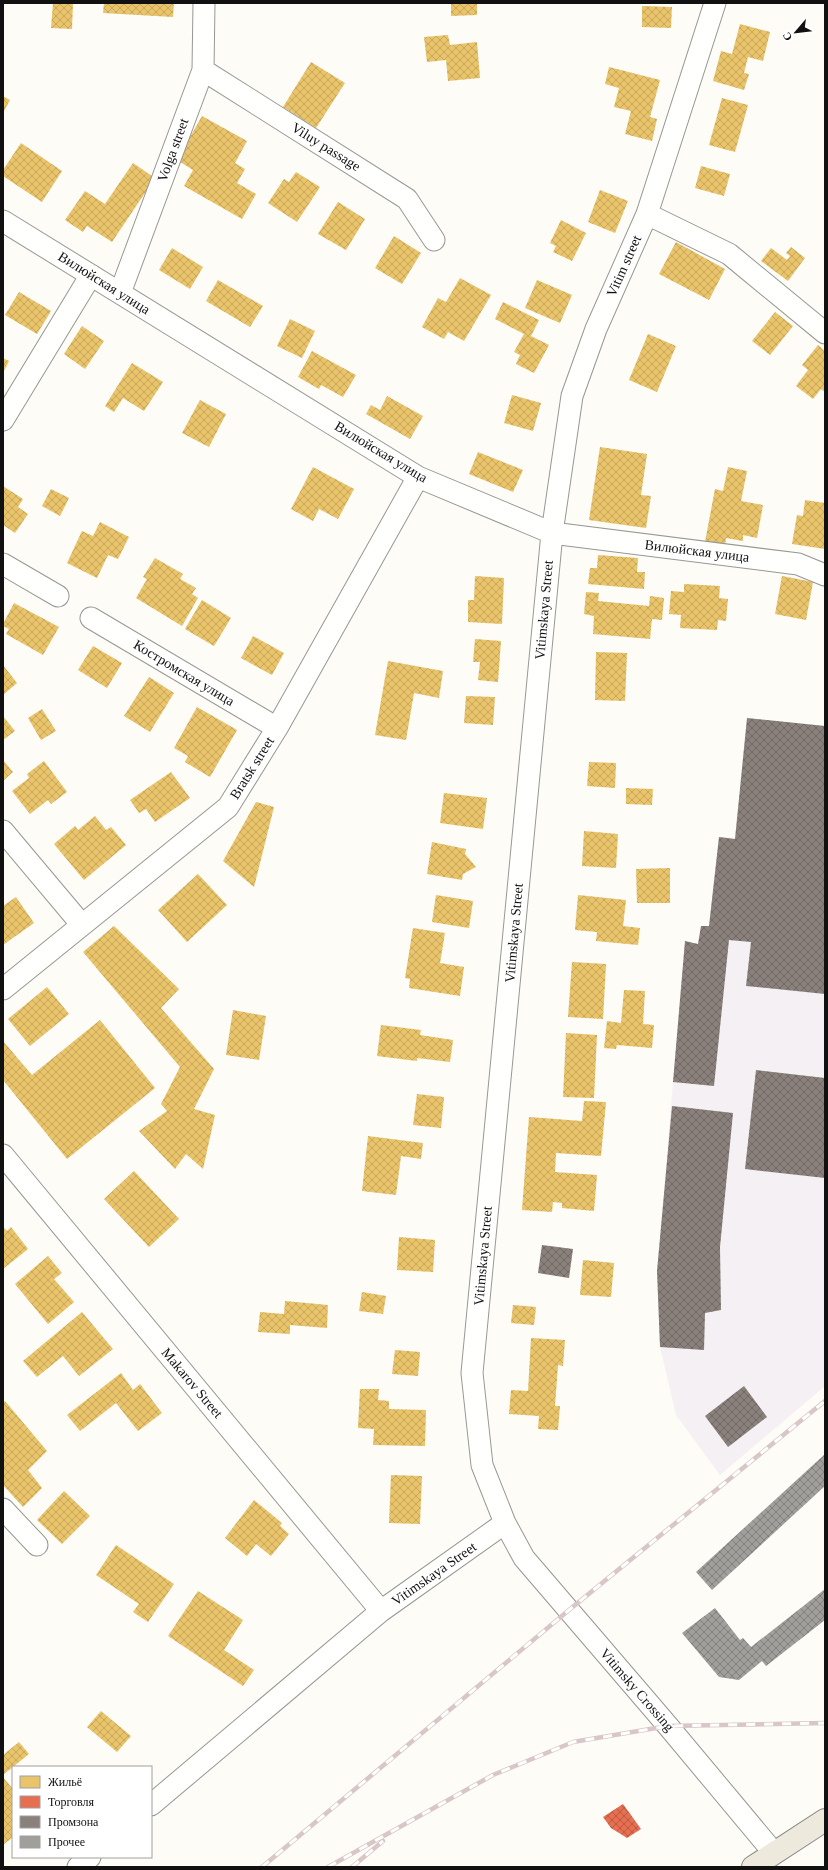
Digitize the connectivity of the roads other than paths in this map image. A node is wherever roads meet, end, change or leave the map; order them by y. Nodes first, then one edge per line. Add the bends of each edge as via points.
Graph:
1 (204, 3) edge
2 (715, 3) edge
3 (203, 70) junction
4 (647, 214) junction
5 (3, 221) edge
6 (434, 240) dead end
7 (91, 275) junction
8 (120, 293) junction
9 (825, 333) edge
10 (3, 420) edge
11 (418, 477) junction
12 (552, 533) junction
13 (3, 564) edge
14 (825, 575) edge
15 (58, 596) dead end
16 (92, 618) dead end
17 (277, 728) junction
18 (3, 831) edge
19 (82, 924) junction
20 (3, 989) edge
21 (3, 1155) edge
22 (3, 1509) edge
23 (505, 1523) junction
24 (37, 1546) dead end
25 (381, 1612) junction
26 (152, 1805) edge
27 (825, 1820) edge
28 (774, 1853) junction
29 (89, 1858) edge
30 (78, 1867) edge
31 (753, 1867) edge

1 - 3 street, Volga street
2 - 4 street, Vitim street
3 - 6 street, Viluy passage via 407,199
3 - 8 street, Volga street
4 - 9 street via 729,254
4 - 12 street, Vitim street via 596,329 572,396
5 - 7 street, Вилюйская улица
7 - 8 street, Вилюйская улица
7 - 10 street
8 - 11 street, Вилюйская улица
11 - 12 street, Вилюйская улица
11 - 17 street, Bratsk street
12 - 14 street, Вилюйская улица via 798,564
12 - 23 street, Vitimskaya Street via 472,1373 482,1465
13 - 15 street
16 - 17 street, Костромская улица
17 - 19 street, Bratsk street via 228,807
18 - 19 street
19 - 20 street, Bratsk street
21 - 25 street, Makarov Street
22 - 24 street
23 - 25 street, Vitimskaya Street
23 - 28 street, Vitimsky Crossing via 524,1558
25 - 26 street, Vitimskaya Street
27 - 28 main road
28 - 31 main road
29 - 30 street

